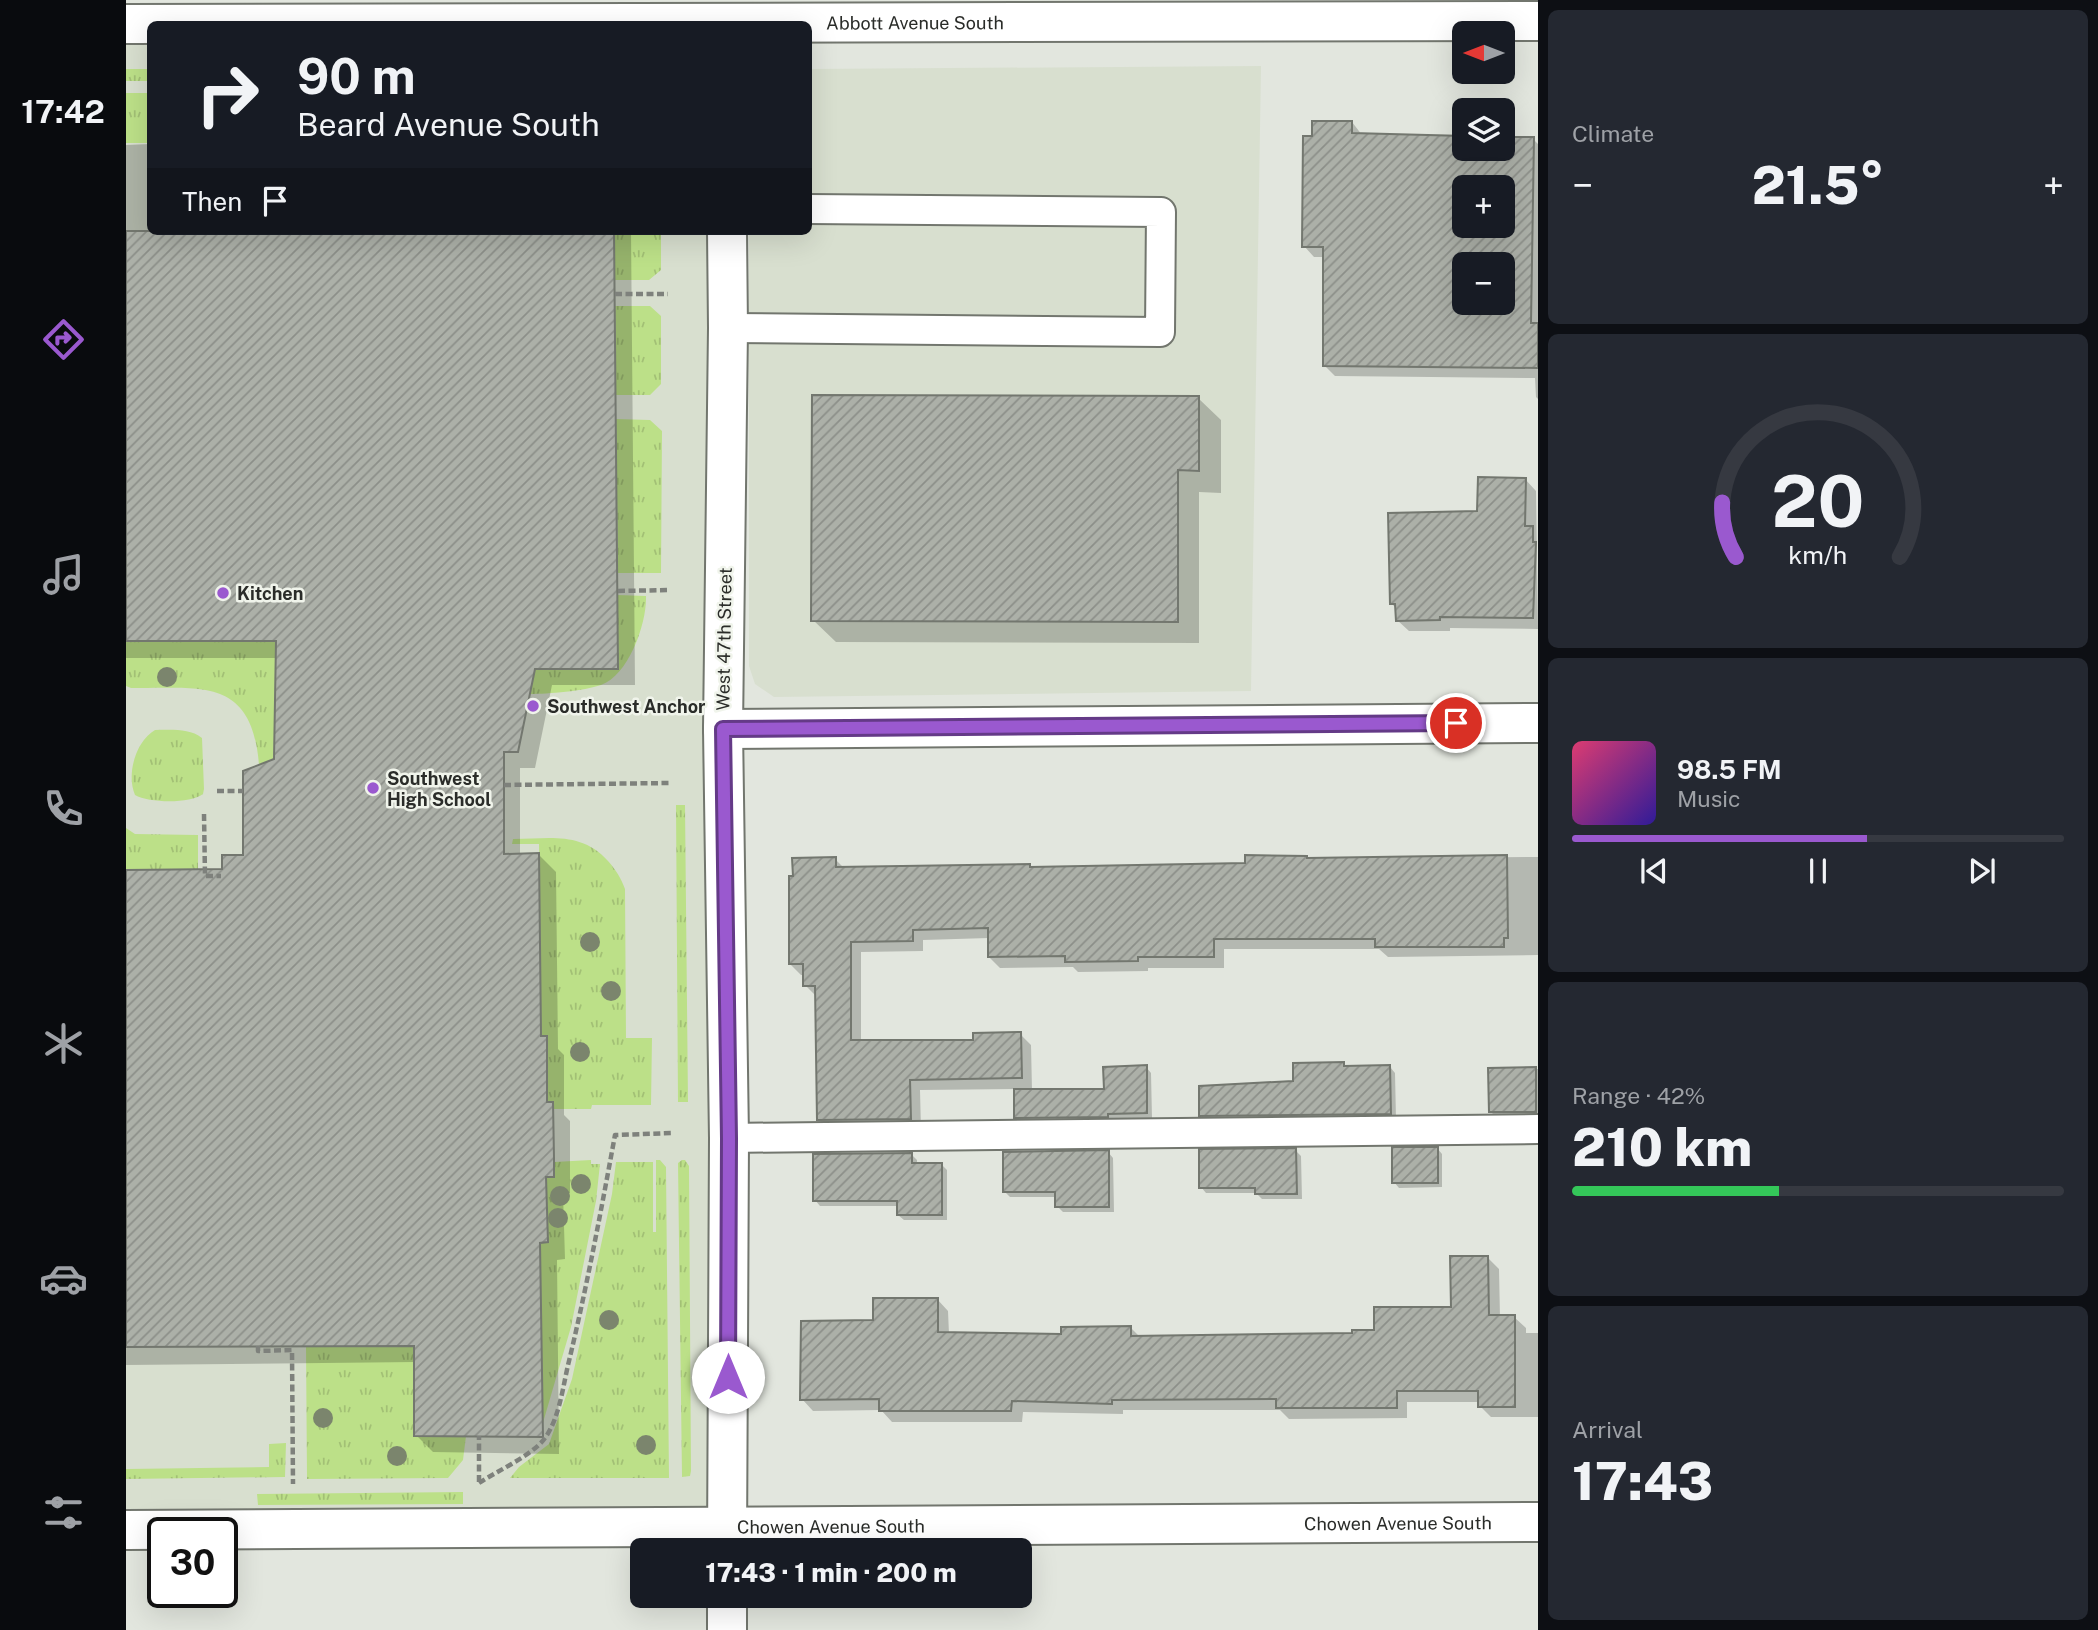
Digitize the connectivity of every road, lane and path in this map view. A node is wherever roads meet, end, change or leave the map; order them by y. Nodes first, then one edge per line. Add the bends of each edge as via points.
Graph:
1 (726, 0) edge
2 (726, 21) edge
3 (1538, 21) edge
4 (126, 24) edge
5 (147, 24) edge
6 (812, 24) edge
7 (812, 209) edge
8 (727, 235) edge
9 (615, 295) dead end
10 (668, 295) dead end
11 (728, 328) junction
12 (670, 590) dead end
13 (618, 592) dead end
14 (1538, 723) edge
15 (723, 729) junction
16 (671, 783) dead end
17 (504, 785) dead end
18 (217, 791) dead end
19 (243, 791) dead end
20 (204, 814) dead end
21 (221, 876) dead end
22 (1538, 1129) edge
23 (673, 1133) dead end
24 (729, 1138) junction
25 (258, 1346) dead end
26 (479, 1436) dead end
27 (293, 1484) dead end
28 (1538, 1522) edge
29 (126, 1530) edge
30 (660, 1538) edge
31 (727, 1538) edge
32 (775, 1538) edge
33 (727, 1608) edge
34 (727, 1630) edge

1 - 2 street
3 - 6 street, Abbott Avenue South
4 - 5 street, Abbott Avenue South
7 - 11 lane via 1161,212 1160,332
8 - 11 street, West 47th Street
9 - 10 path
11 - 15 street, West 47th Street
12 - 13 path
14 - 15 street
15 - 24 street, West 47th Street
16 - 17 path
18 - 19 path
20 - 21 path via 205,876
22 - 24 lane
23 - 26 path via 615,1135 587,1289 559,1401 545,1437 479,1483
24 - 31 street, West 47th Street
25 - 27 path via 258,1351 292,1350
28 - 32 street, Chowen Avenue South
29 - 30 street, Chowen Avenue South
33 - 34 street

